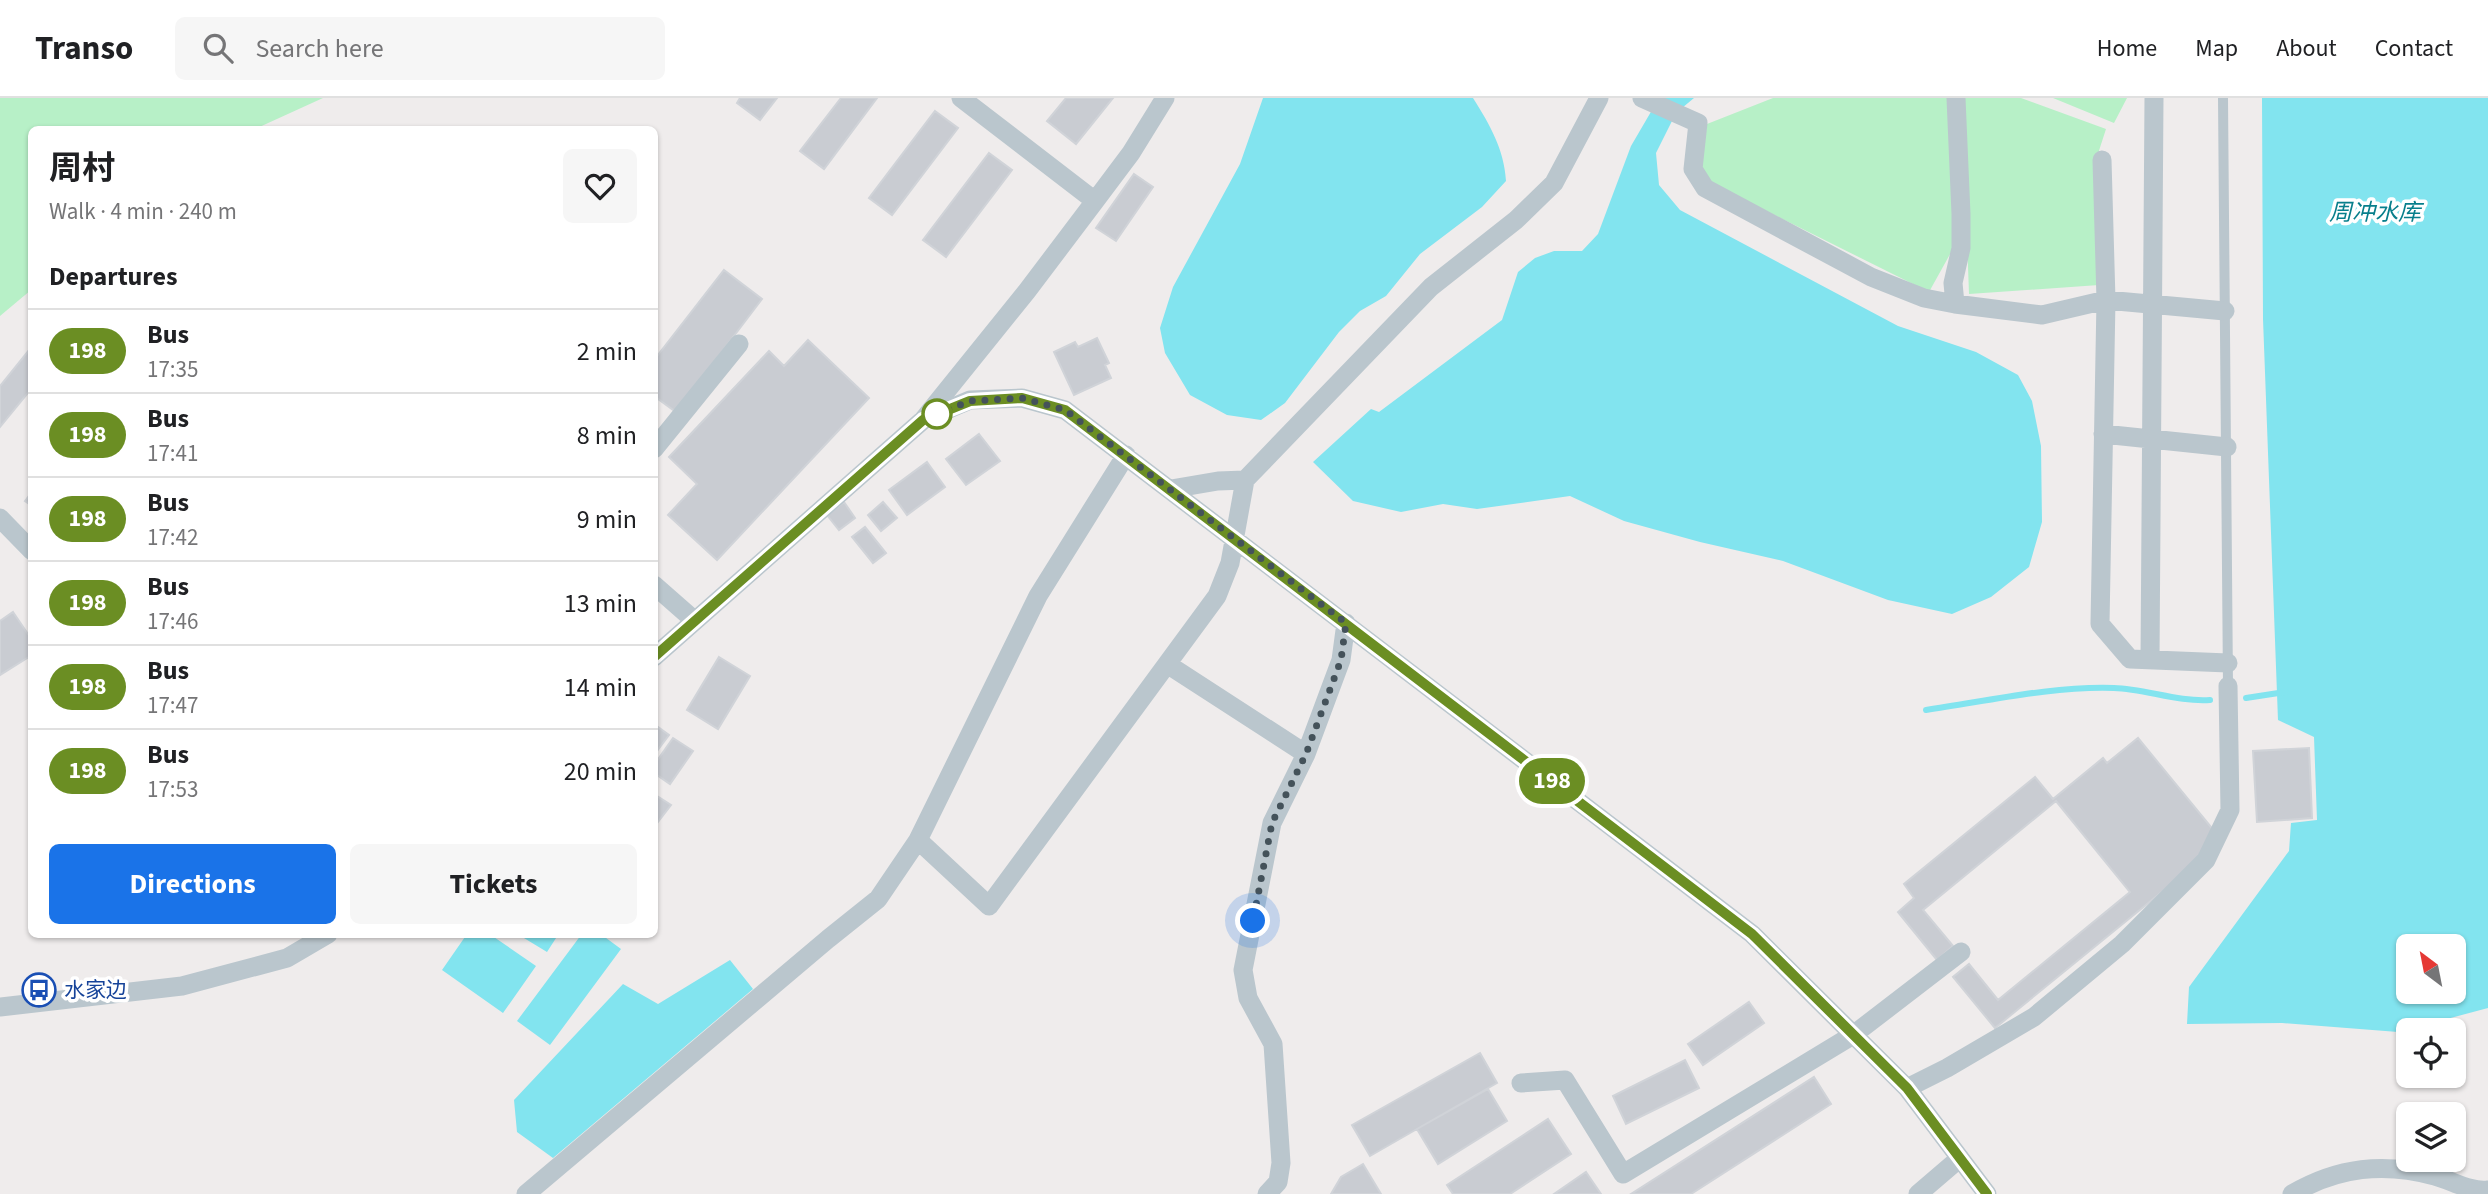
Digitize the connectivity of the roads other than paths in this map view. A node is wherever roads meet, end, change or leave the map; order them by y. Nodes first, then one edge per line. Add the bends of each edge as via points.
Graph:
1 (961, 98) edge
2 (1165, 98) edge
3 (1598, 98) edge
4 (1642, 98) edge
5 (1956, 98) edge
6 (2154, 98) edge
7 (2223, 98) edge
8 (2102, 160) dead end
9 (1095, 201) junction
10 (2106, 300) junction
11 (1955, 304) junction
12 (2152, 304) junction
13 (2225, 311) junction
14 (739, 344) dead end
15 (923, 420) junction
16 (2103, 434) junction
17 (2151, 440) junction
18 (658, 444) edge
19 (2227, 447) junction
20 (1126, 455) junction
21 (1245, 480) junction
22 (1171, 489) junction
23 (0, 518) edge
24 (1233, 537) junction
25 (28, 547) edge
26 (658, 589) edge
27 (695, 621) junction
28 (1346, 623) junction
29 (658, 653) edge
30 (2150, 660) junction
31 (2228, 663) junction
32 (1167, 664) junction
33 (2228, 686) joint
34 (1306, 754) junction
35 (918, 840) junction
36 (321, 938) edge
37 (1961, 951) dead end
38 (0, 1007) edge
39 (1853, 1035) junction
40 (1521, 1083) dead end
41 (1907, 1088) junction
42 (1960, 1158) junction
43 (2488, 1191) edge
44 (526, 1194) edge
45 (1267, 1194) edge
46 (1918, 1194) edge
47 (1987, 1194) edge
48 (2292, 1194) edge

1 - 9 street
2 - 9 street
3 - 21 street via 1554,183 1516,220 1431,287
4 - 11 street via 1698,122 1693,169 1705,188 1871,277 1924,298
5 - 11 street via 1961,248 1953,283
6 - 12 street
7 - 13 lane
8 - 10 street
9 - 15 street
10 - 11 street via 2042,315
10 - 12 street
10 - 16 street
12 - 13 street
12 - 17 street
13 - 19 lane
14 - 18 street
15 - 20 street via 970,401 1022,398 1065,410
15 - 27 street
16 - 17 street
16 - 30 street via 2100,624 2130,659
17 - 19 street
17 - 30 street
19 - 31 lane
20 - 22 street
20 - 35 street via 1038,596
21 - 22 street
21 - 24 street
22 - 24 street
23 - 25 street
24 - 28 street
24 - 32 street via 1230,563 1217,596
26 - 27 street
27 - 29 street
28 - 34 street via 1341,660
28 - 39 street via 1752,934
30 - 31 street
31 - 33 lane
32 - 34 street
32 - 35 street via 989,906
33 - 41 street via 2230,810 2206,860 2122,944 2034,1017
34 - 45 street via 1272,823 1243,970 1248,998 1273,1044 1281,1163 1278,1182
35 - 44 street via 878,899
36 - 38 street via 287,958 183,986
37 - 39 street
39 - 40 street via 1623,1174 1565,1080
39 - 41 street
41 - 42 street
42 - 46 street
42 - 47 street
43 - 48 street via 2388,1167 2348,1171

